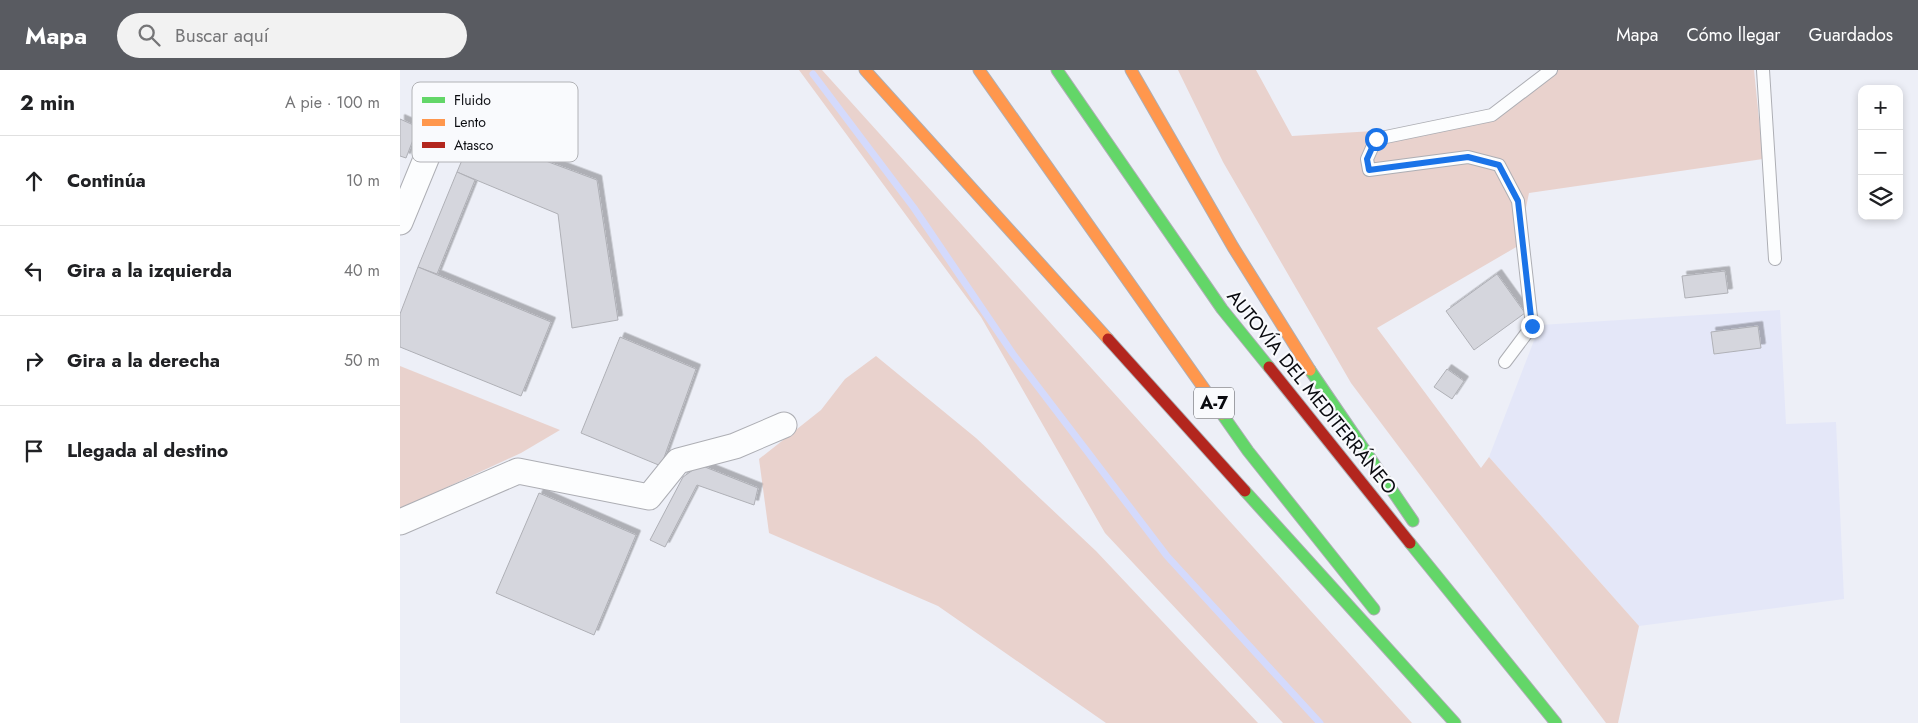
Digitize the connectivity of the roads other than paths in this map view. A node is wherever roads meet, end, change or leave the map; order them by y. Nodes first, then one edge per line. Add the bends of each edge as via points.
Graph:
1 (854, 70) edge
2 (865, 70) edge
3 (979, 70) edge
4 (1056, 70) edge
5 (1131, 70) edge
6 (1551, 70) edge
7 (1763, 70) edge
8 (884, 92) junction
9 (1174, 120) dead end
10 (425, 162) edge
11 (1196, 184) junction
12 (400, 222) edge
13 (1775, 259) dead end
14 (1505, 362) dead end
15 (784, 425) dead end
16 (400, 522) edge
17 (1422, 533) dead end
18 (1444, 566) dead end
19 (1385, 622) dead end
20 (1422, 669) dead end
21 (1541, 705) junction
22 (1455, 723) edge
23 (1465, 723) edge
24 (1556, 723) edge

1 - 8 highway
2 - 8 highway
3 - 19 highway, A-7 via 1248,451
4 - 21 highway, AUTOVÍA DEL MEDITERRÁNEO via 1222,310
5 - 11 highway
6 - 14 lane via 1492,115 1376,139 1367,159 1369,170 1468,157 1499,165 1518,201 1532,326
7 - 13 lane
8 - 22 highway
9 - 11 highway
10 - 12 street
11 - 17 highway via 1314,376
15 - 16 street via 735,446 678,461 649,497 518,471
18 - 21 highway
20 - 23 highway
21 - 24 highway, AUTOVÍA DEL MEDITERRÁNEO

